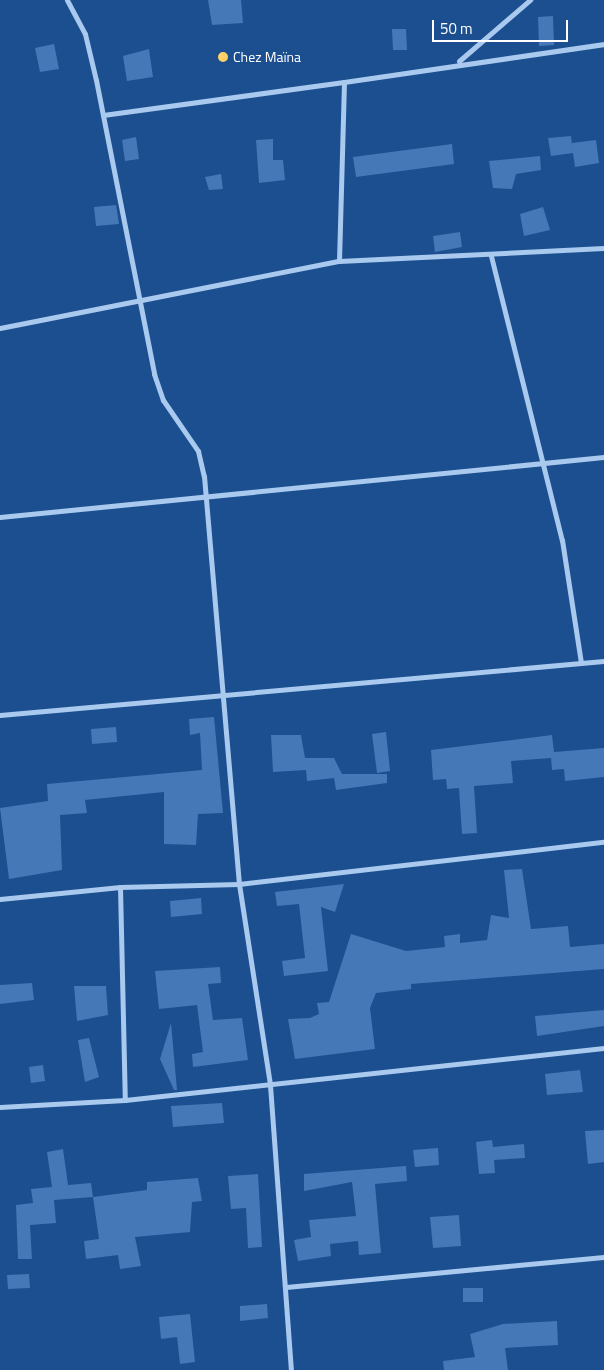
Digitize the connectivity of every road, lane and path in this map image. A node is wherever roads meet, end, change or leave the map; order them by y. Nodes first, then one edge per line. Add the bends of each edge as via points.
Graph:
1 (67, 0) edge
2 (530, 0) edge
3 (604, 44) edge
4 (458, 62) junction
5 (344, 82) junction
6 (103, 115) junction
7 (604, 248) edge
8 (491, 256) junction
9 (339, 261) junction
10 (141, 302) junction
11 (0, 328) edge
12 (604, 457) edge
13 (541, 464) junction
14 (206, 495) junction
15 (0, 517) edge
16 (604, 661) edge
17 (581, 663) junction
18 (225, 694) junction
19 (0, 715) edge
20 (604, 842) edge
21 (239, 884) junction
22 (120, 888) junction
23 (0, 899) edge
24 (604, 1048) edge
25 (270, 1085) junction
26 (125, 1100) junction
27 (0, 1107) edge
28 (604, 1256) edge
29 (286, 1287) junction
30 (291, 1370) edge

1 - 6 street via 85,34
2 - 4 street
3 - 4 street
4 - 5 street
5 - 6 street
5 - 9 street
6 - 10 street
7 - 8 street
8 - 9 street
8 - 13 street
9 - 10 street
10 - 11 street
10 - 14 street via 154,374 164,400 198,451
12 - 13 street
13 - 14 street
13 - 17 street via 562,540
14 - 15 street
14 - 18 street
16 - 17 street
17 - 18 street
18 - 19 street
18 - 21 street
20 - 21 street
21 - 22 street
21 - 25 street
22 - 23 street
22 - 26 street
24 - 25 street
25 - 26 street
25 - 29 street
26 - 27 street
28 - 29 street
29 - 30 street

